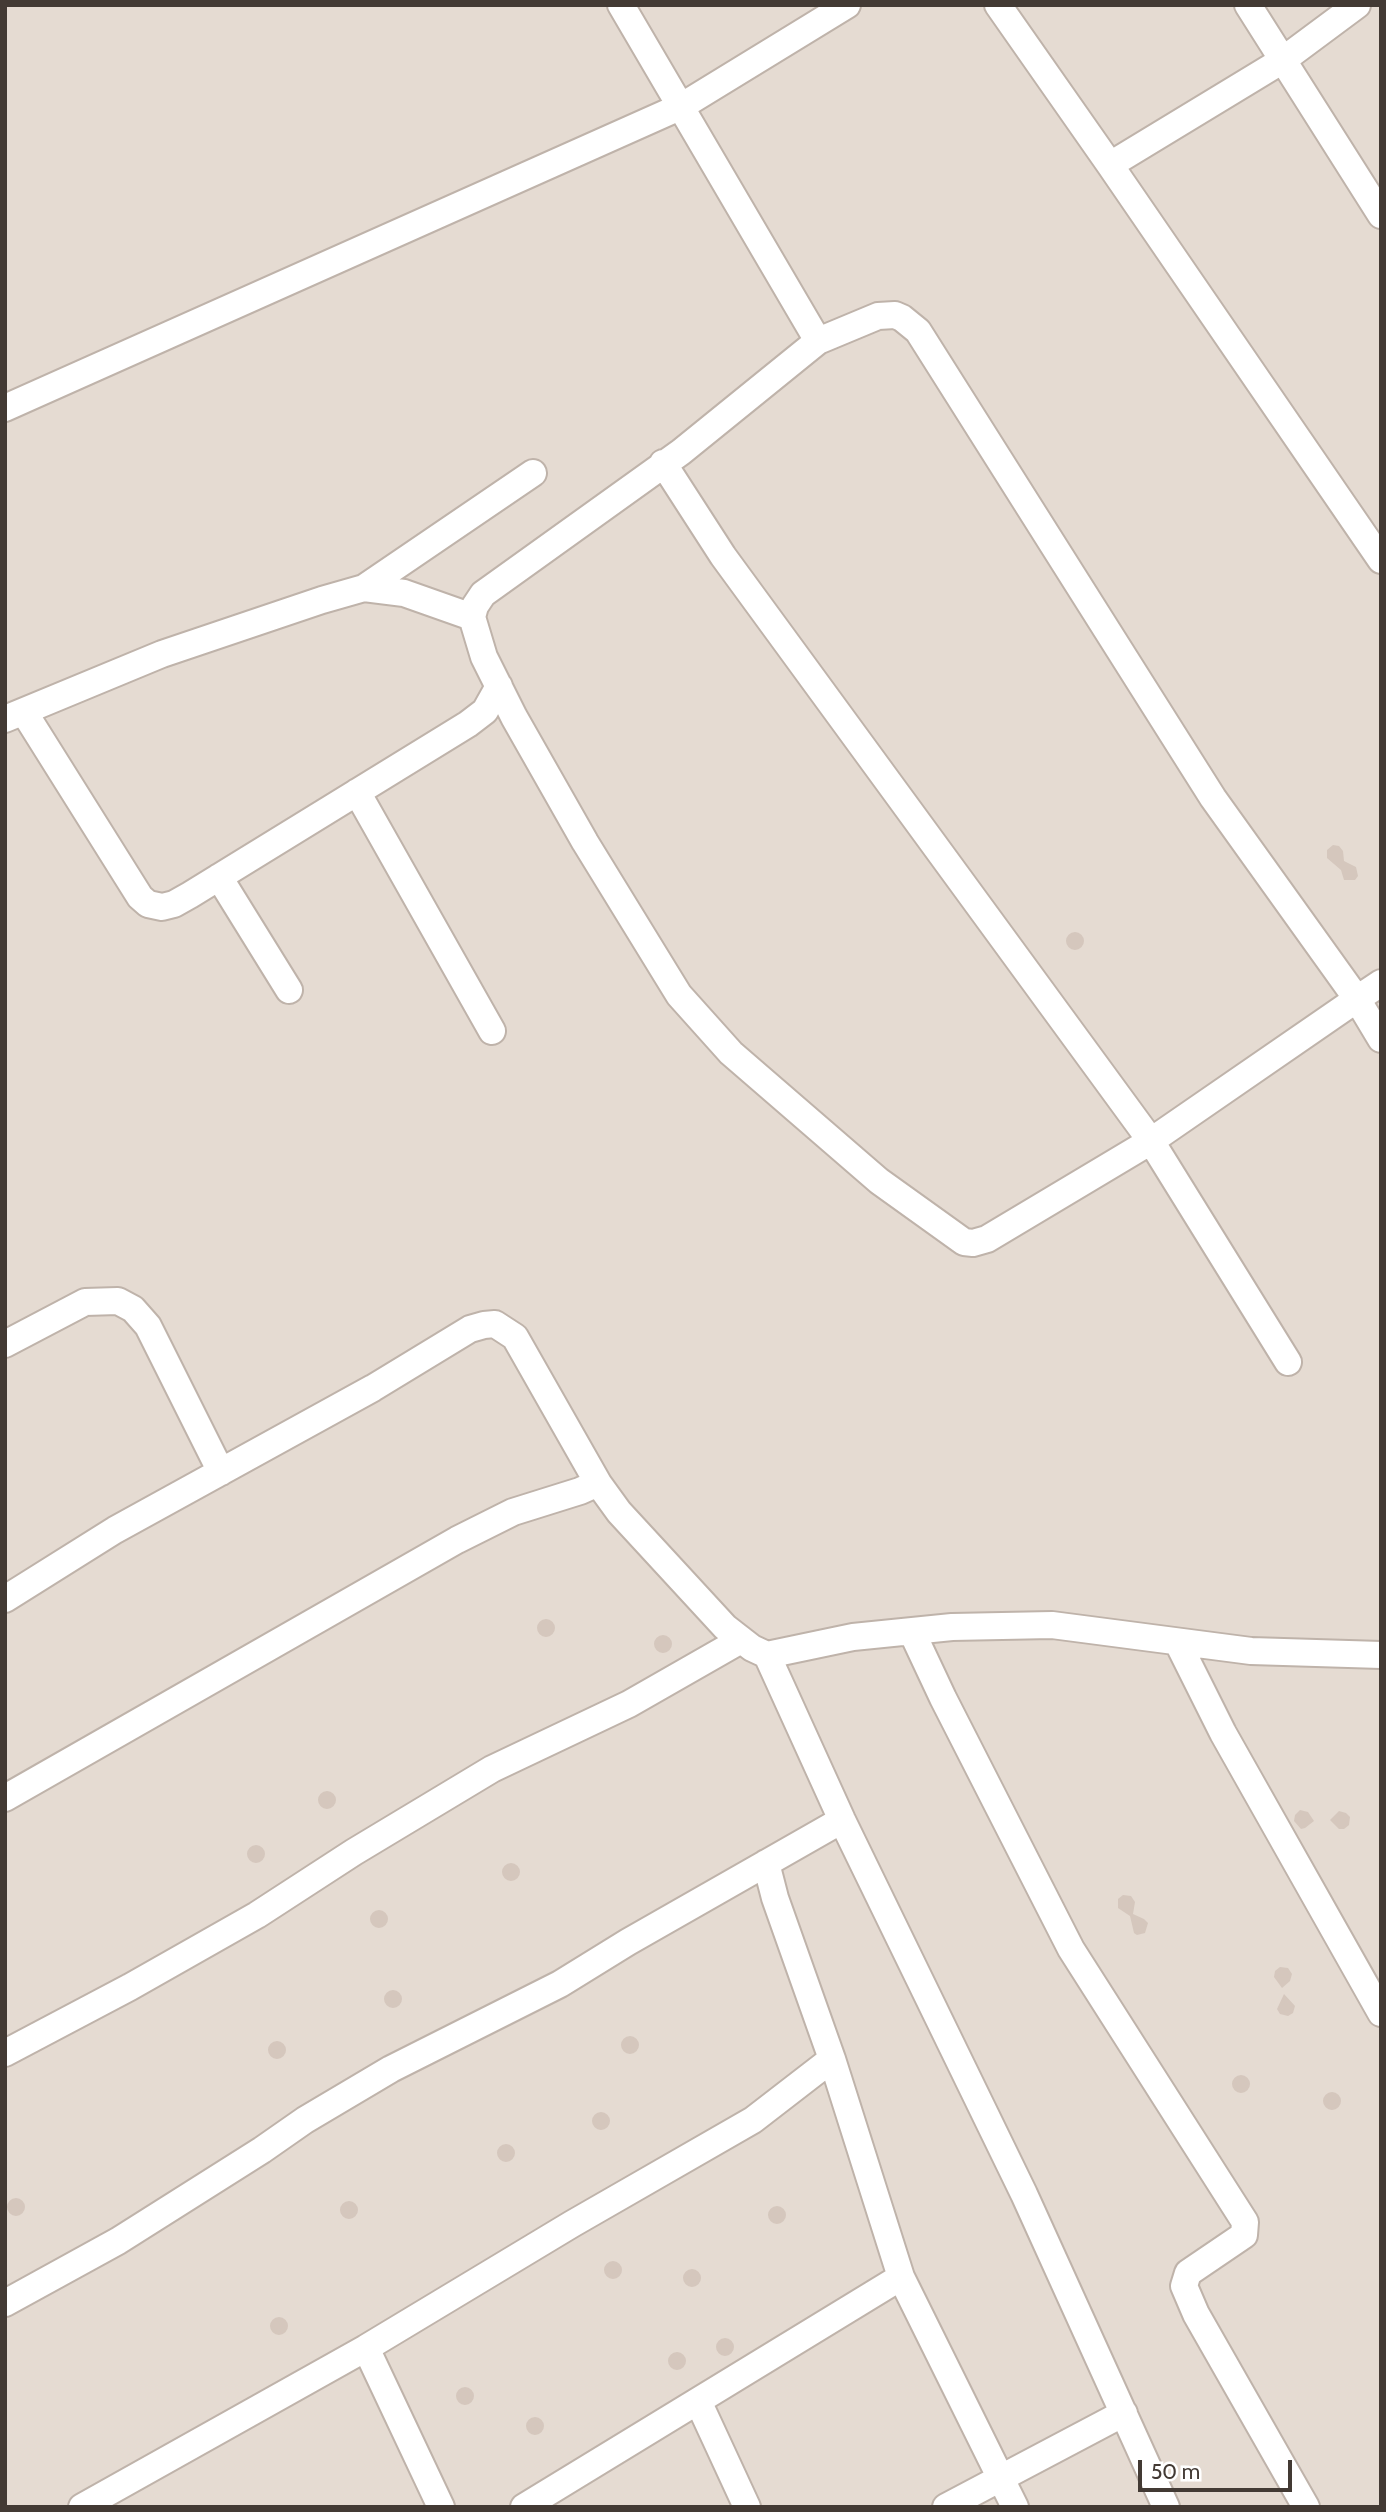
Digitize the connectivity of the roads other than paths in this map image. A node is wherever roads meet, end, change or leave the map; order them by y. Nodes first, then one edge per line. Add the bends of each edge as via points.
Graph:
1 (621, 5) edge
2 (847, 5) edge
3 (998, 5) edge
4 (1248, 5) edge
5 (1357, 5) edge
6 (1283, 60) junction
7 (682, 106) junction
8 (1110, 165) junction
9 (1381, 215) edge
10 (818, 341) junction
11 (5, 408) edge
12 (663, 463) junction
13 (533, 473) dead end
14 (1381, 559) edge
15 (364, 589) junction
16 (472, 617) junction
17 (499, 686) junction
18 (14, 715) edge
19 (357, 792) junction
20 (219, 877) junction
21 (1381, 983) edge
22 (289, 990) dead end
23 (1357, 999) junction
24 (492, 1031) dead end
25 (1381, 1039) edge
26 (1151, 1141) junction
27 (5, 1344) edge
28 (1288, 1362) dead end
29 (221, 1472) junction
30 (598, 1483) junction
31 (5, 1599) edge
32 (912, 1632) junction
33 (740, 1640) junction
34 (1178, 1643) junction
35 (767, 1655) junction
36 (1381, 1655) edge
37 (5, 1798) edge
38 (842, 1820) junction
39 (766, 1863) junction
40 (1381, 2013) edge
41 (5, 2053) edge
42 (832, 2060) junction
43 (901, 2277) junction
44 (5, 2303) edge
45 (366, 2348) junction
46 (698, 2401) junction
47 (1124, 2413) junction
48 (1001, 2478) junction
49 (82, 2507) edge
50 (441, 2507) edge
51 (524, 2507) edge
52 (747, 2507) edge
53 (946, 2507) edge
54 (1015, 2507) edge
55 (1166, 2507) edge
56 (1307, 2507) edge

1 - 7 street
2 - 7 street
3 - 8 street
4 - 6 street
5 - 6 street
6 - 8 street
6 - 9 street
7 - 10 street
7 - 11 street
8 - 14 street
10 - 12 street
10 - 23 street via 878,316 895,315 918,331 1213,798
12 - 16 street via 483,594
12 - 26 street via 723,556
13 - 15 street
15 - 16 street via 404,593
15 - 18 street via 162,654
16 - 17 street
17 - 19 street via 485,711 468,724
17 - 26 street via 585,842 679,995 731,1053 870,1173 954,1237 973,1244 987,1238
18 - 20 street via 139,897 162,907 174,904
19 - 20 street
19 - 24 street
20 - 22 street
21 - 23 street
23 - 25 street
23 - 26 street
26 - 28 street
27 - 29 street via 85,1302 118,1301 133,1309 148,1326
29 - 30 street via 470,1328 495,1324 515,1337
29 - 31 street via 115,1530
30 - 33 street via 619,1512
30 - 37 street via 513,1512 457,1540
32 - 34 street via 1052,1625
32 - 35 street via 853,1637
32 - 56 street via 1071,1949 1245,2222 1244,2235 1188,2273 1184,2286
33 - 35 street
33 - 41 street via 629,1704 492,1769 257,1915
34 - 36 street via 1251,1651
34 - 40 street via 1223,1733
35 - 38 street
38 - 39 street
38 - 47 street via 1024,2194
39 - 42 street
39 - 44 street via 560,1984 391,2069 118,2241
42 - 43 street
42 - 45 street via 753,2120
43 - 46 street
43 - 48 street
45 - 49 street
45 - 50 street
46 - 51 street
46 - 52 street
47 - 48 street
47 - 55 street
48 - 53 street
48 - 54 street

